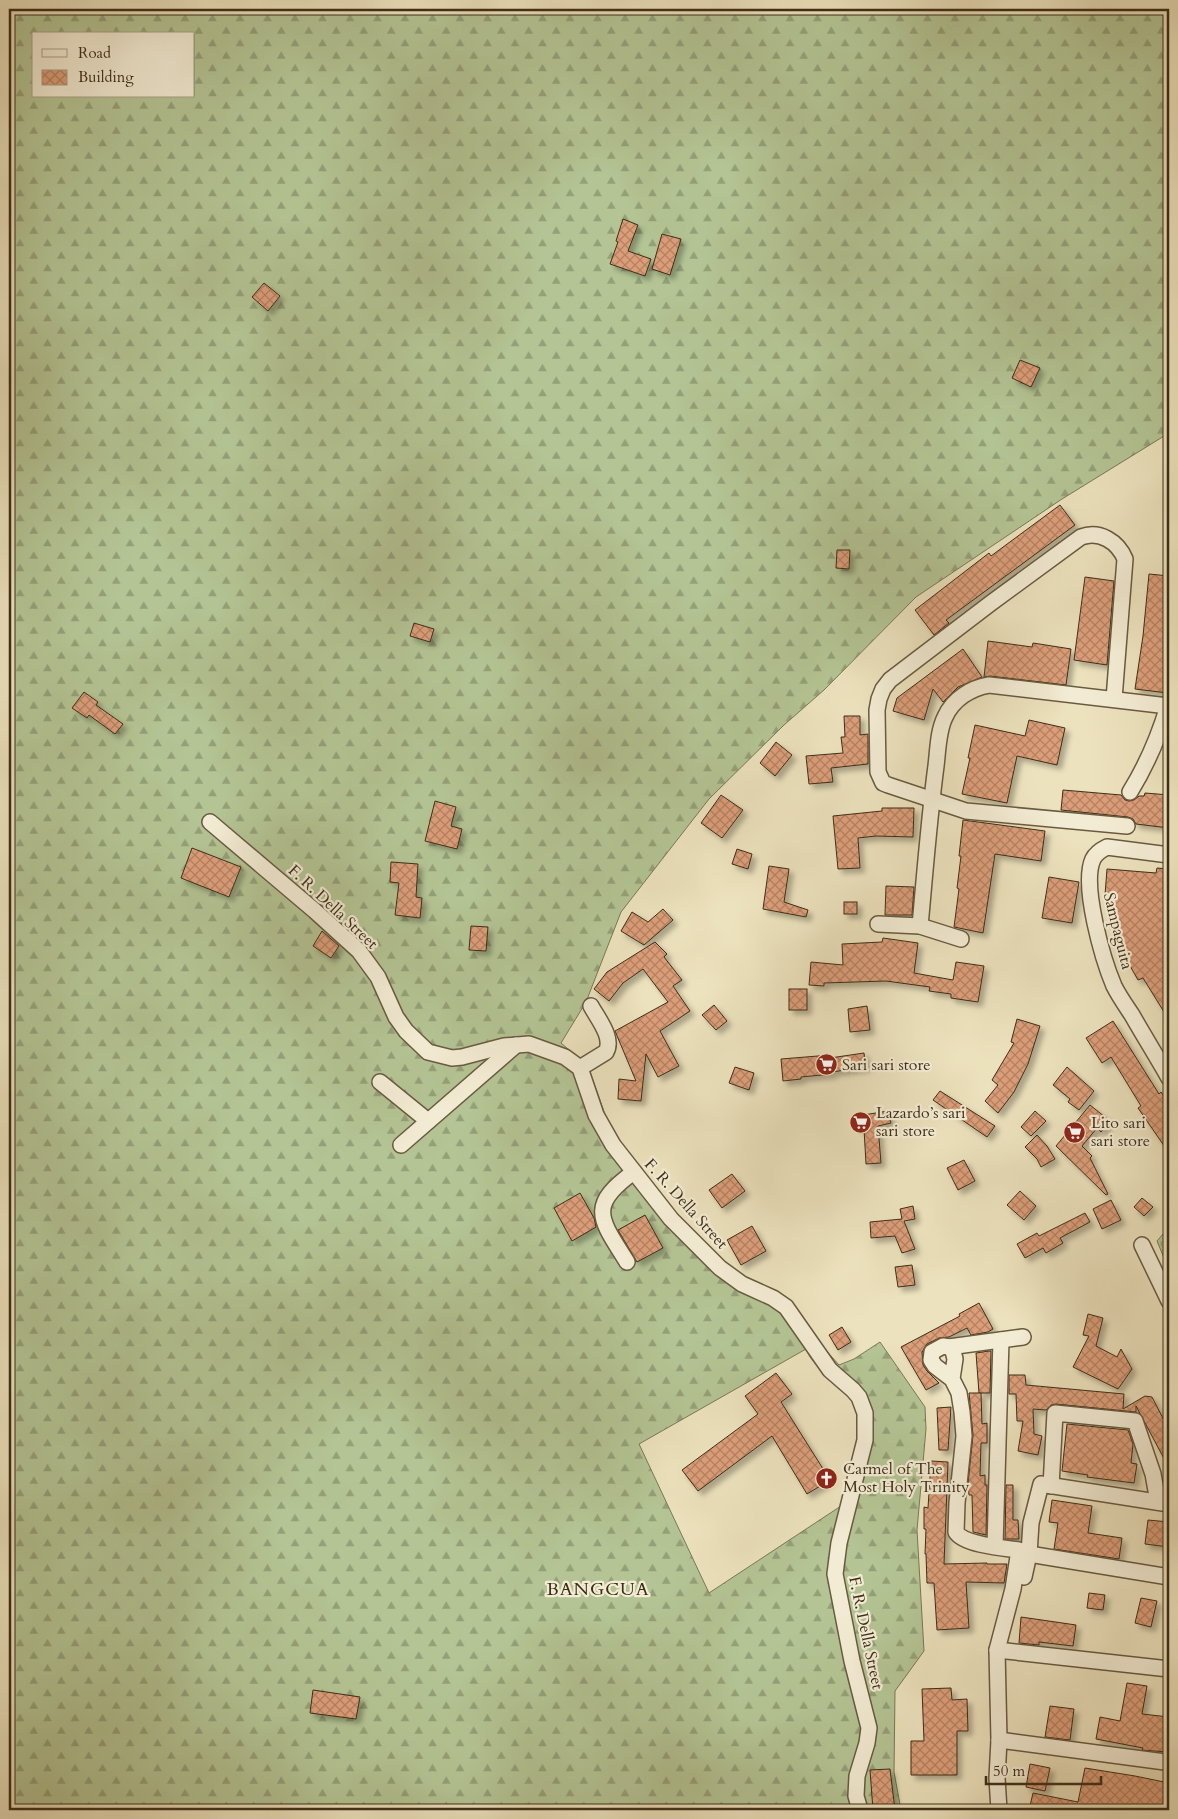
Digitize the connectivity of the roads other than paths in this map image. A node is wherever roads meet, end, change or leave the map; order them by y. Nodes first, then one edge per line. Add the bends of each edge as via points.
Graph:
1 (1114, 699) junction
2 (1169, 712) edge
3 (1130, 792) dead end
4 (931, 801) junction
5 (210, 822) dead end
6 (1127, 826) dead end
7 (1169, 855) edge
8 (878, 924) dead end
9 (920, 926) junction
10 (961, 939) dead end
11 (591, 1006) dead end
12 (517, 1044) junction
13 (580, 1068) junction
14 (1169, 1078) edge
15 (380, 1082) dead end
16 (428, 1121) junction
17 (401, 1144) dead end
18 (634, 1172) junction
19 (1142, 1245) dead end
20 (627, 1262) dead end
21 (1169, 1301) edge
22 (1023, 1337) dead end
23 (1001, 1340) junction
24 (949, 1347) junction
25 (952, 1379) junction
26 (1051, 1486) junction
27 (1164, 1503) edge
28 (995, 1546) junction
29 (1029, 1554) junction
30 (1169, 1577) edge
31 (1001, 1650) junction
32 (1169, 1669) edge
33 (999, 1740) junction
34 (1169, 1761) edge
35 (860, 1810) edge
36 (999, 1810) edge

1 - 2 street
1 - 4 street via 990,685 968,692 957,700 944,718
1 - 4 street via 1126,559 1114,542 1088,535 935,644 883,689 877,710 878,772 883,783
2 - 3 street
4 - 6 street via 966,812
4 - 9 street
5 - 12 street, F. R. Della Street via 359,952 378,977 396,1017 428,1052 452,1058
7 - 14 street, Sampaguita via 1107,847 1092,860 1089,875 1093,914 1114,986
8 - 9 street
9 - 10 street
11 - 13 street via 608,1040 608,1049
12 - 13 street, F. R. Della Street via 543,1048 565,1057
12 - 16 street
13 - 18 street, F. R. Della Street via 596,1115
15 - 16 street
16 - 17 street
18 - 20 street via 610,1192 602,1214 604,1225
18 - 35 street, F. R. Della Street via 671,1219 720,1268 742,1284 786,1307 830,1370 854,1390 863,1406 865,1440 839,1543 835,1574 869,1728 857,1776 856,1796
19 - 21 street
22 - 23 street
23 - 24 street
23 - 28 street
24 - 25 street via 955,1359
24 - 25 street via 937,1348 931,1357 936,1366
25 - 28 street via 959,1393 964,1436 956,1532 963,1539
26 - 27 street
26 - 27 street via 1055,1413 1135,1421
26 - 29 street via 1041,1484 1031,1523
28 - 31 street via 1019,1550
29 - 30 street
29 - 31 street
31 - 32 street
31 - 33 street
33 - 34 street
33 - 36 street

